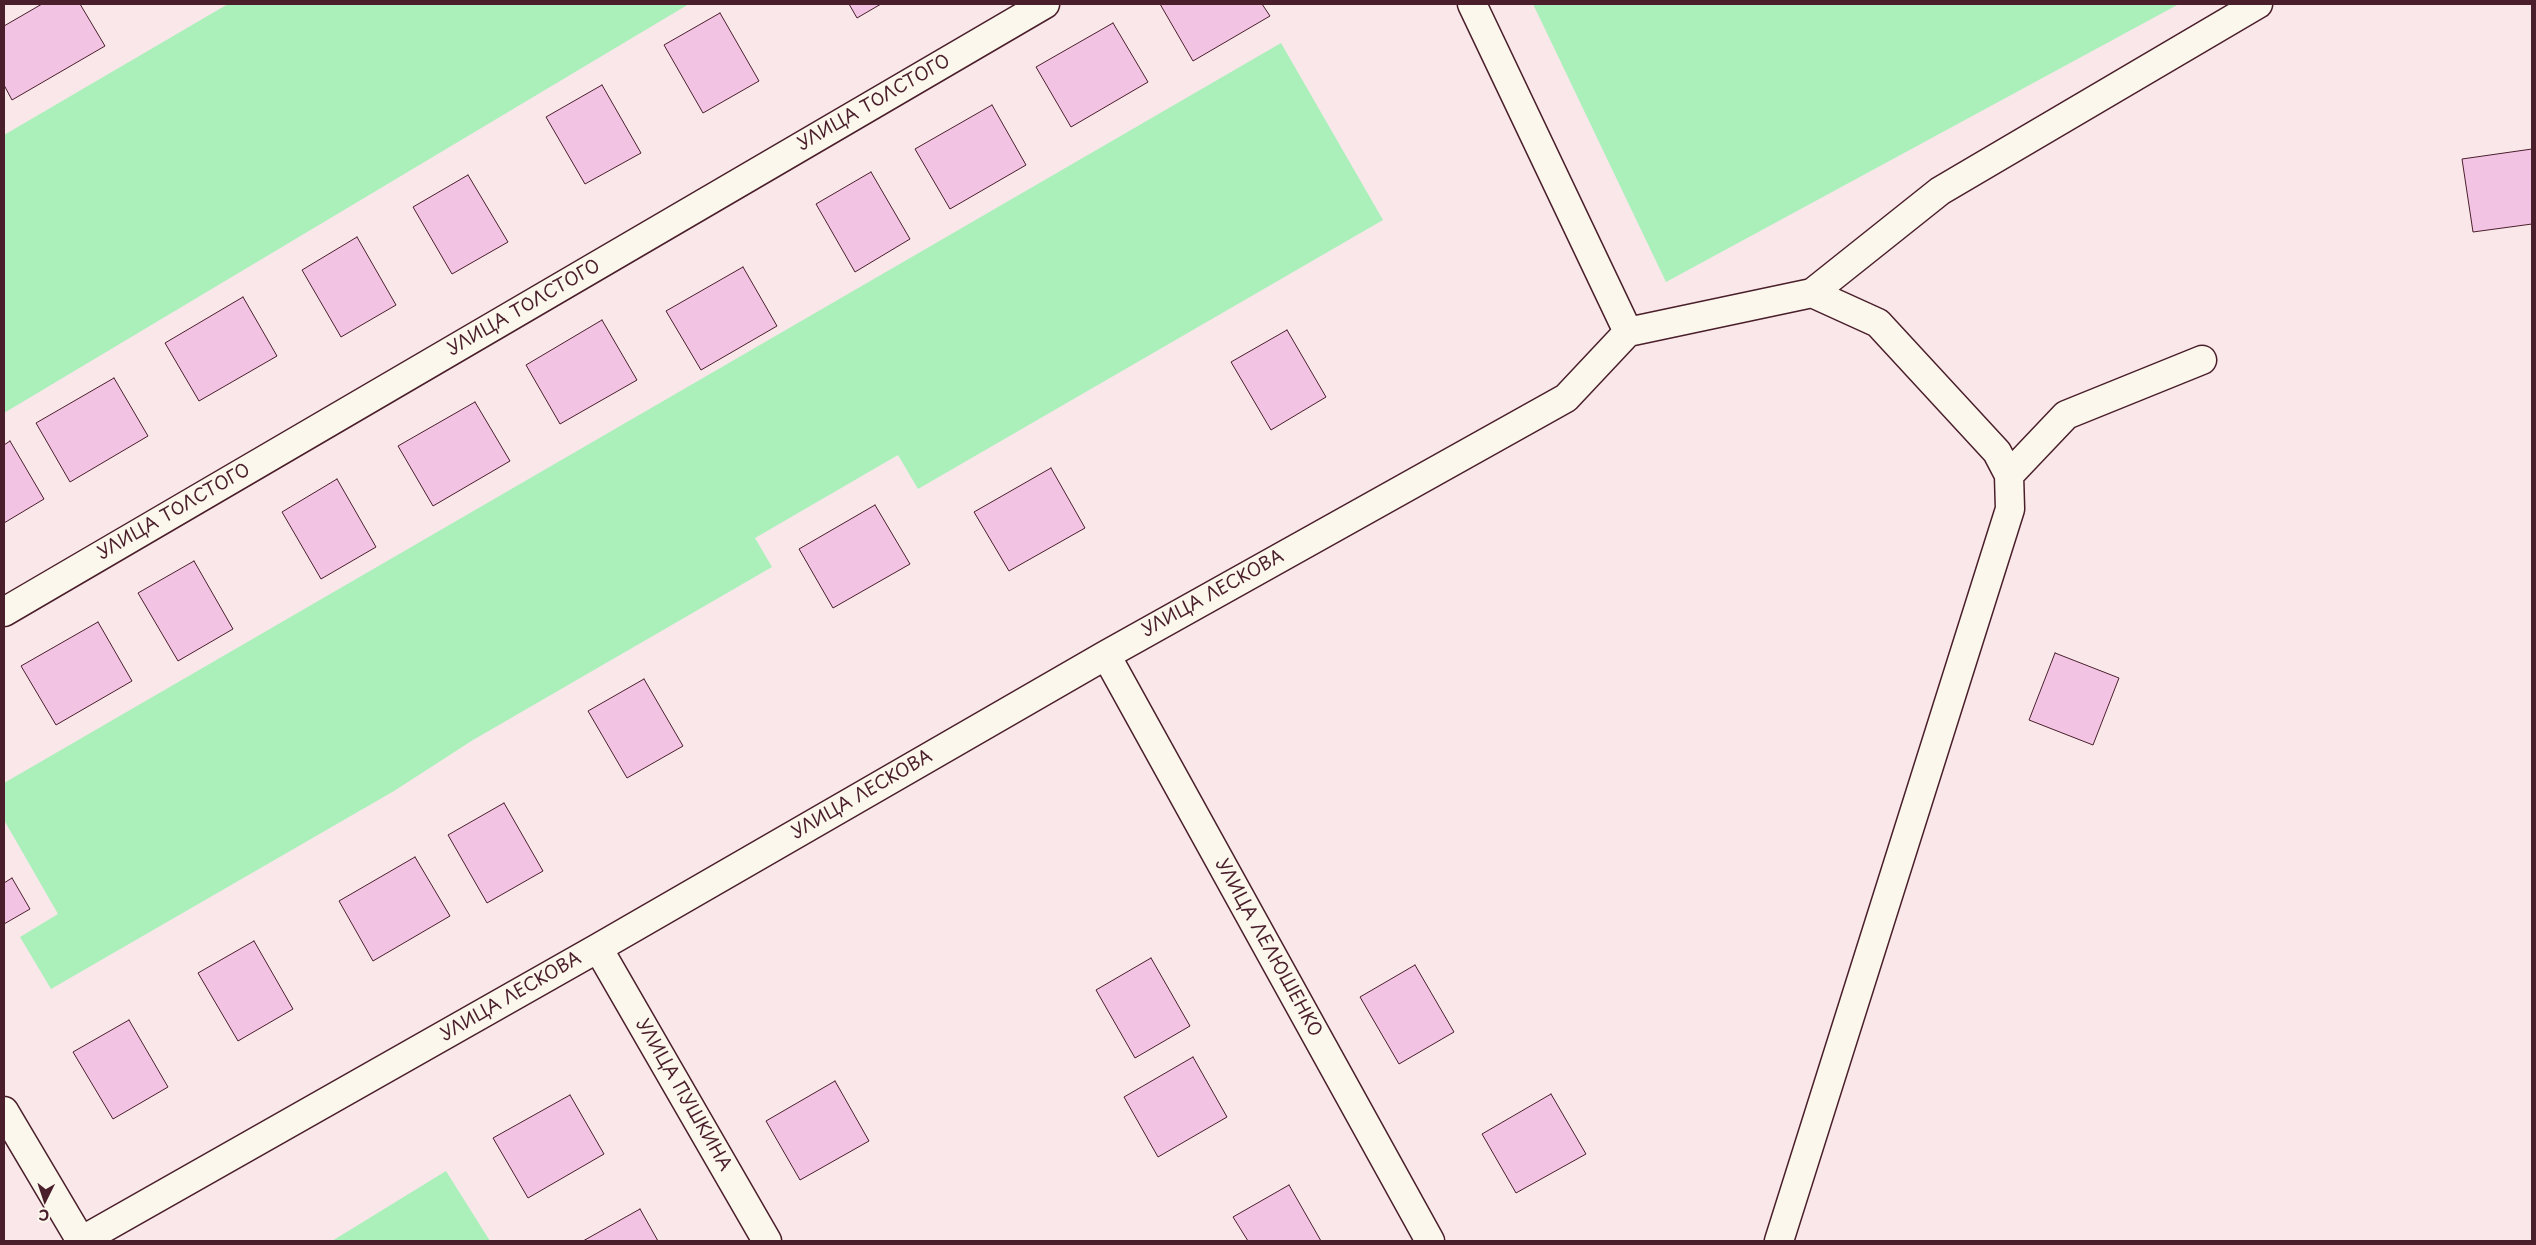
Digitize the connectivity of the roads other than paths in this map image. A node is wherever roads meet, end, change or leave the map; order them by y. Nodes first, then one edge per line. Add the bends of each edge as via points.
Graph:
1 (1045, 4) edge
2 (1472, 4) edge
3 (2258, 4) edge
4 (1812, 293) junction
5 (1628, 332) junction
6 (2202, 360) dead end
7 (2009, 475) junction
8 (4, 612) edge
9 (1106, 654) junction
10 (598, 948) junction
11 (4, 1111) edge
12 (81, 1241) edge
13 (768, 1241) edge
14 (1430, 1241) edge
15 (1779, 1241) edge

1 - 8 street, УЛИЦА ТОЛСТОГО
2 - 5 street
3 - 4 street via 1940,191
4 - 5 street
4 - 7 street via 1878,323 1997,452
5 - 9 street, УЛИЦА ЛЕСКОВА via 1566,398
6 - 7 street via 2066,415
7 - 15 street via 2010,509
9 - 10 street, УЛИЦА ЛЕСКОВА
9 - 14 street, УЛИЦА ЛЕЛЮШЕНКО
10 - 12 street, УЛИЦА ЛЕСКОВА
10 - 13 street, УЛИЦА ПУШКИНА
11 - 12 street

